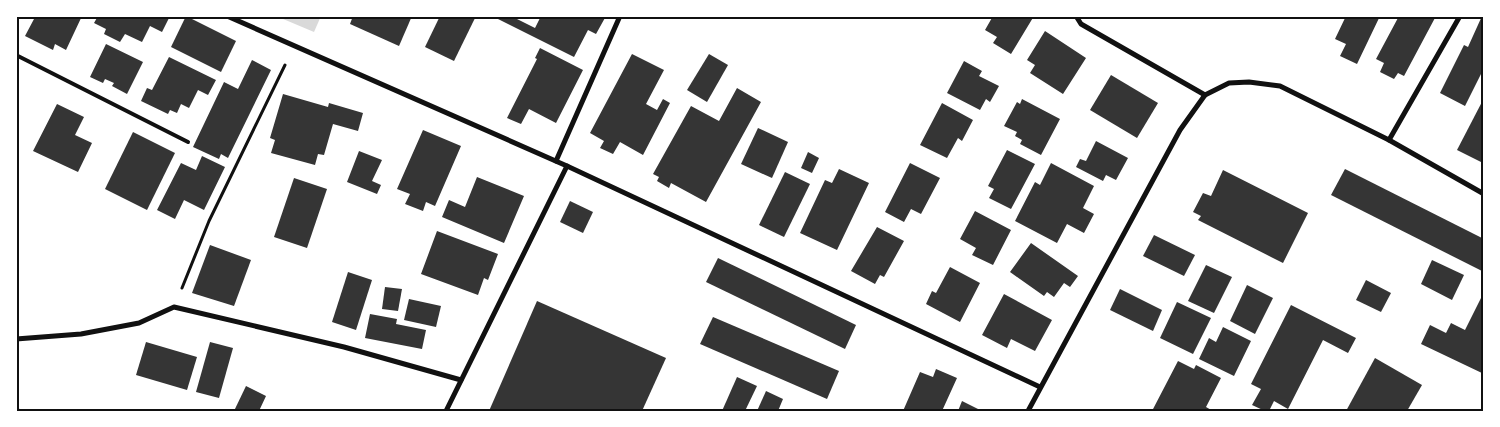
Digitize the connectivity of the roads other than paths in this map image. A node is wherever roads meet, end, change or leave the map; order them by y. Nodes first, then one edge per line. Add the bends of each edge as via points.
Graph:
1 (227, 16) edge
2 (620, 16) edge
3 (1076, 16) edge
4 (1460, 16) edge
5 (16, 55) edge
6 (1205, 95) junction
7 (1389, 140) junction
8 (188, 142) dead end
9 (556, 161) junction
10 (567, 166) junction
11 (1484, 194) edge
12 (16, 339) edge
13 (461, 380) junction
14 (1040, 387) junction
15 (446, 411) edge
16 (1028, 411) edge

1 - 9 street
2 - 9 street
3 - 6 street via 1081,24
4 - 7 street
5 - 8 lane
6 - 7 street via 1229,83 1280,86
6 - 14 street via 1180,130
7 - 11 street
9 - 10 street
10 - 13 street
10 - 14 street
12 - 13 street via 81,334 139,323 174,308 344,347
13 - 15 street
14 - 16 street

